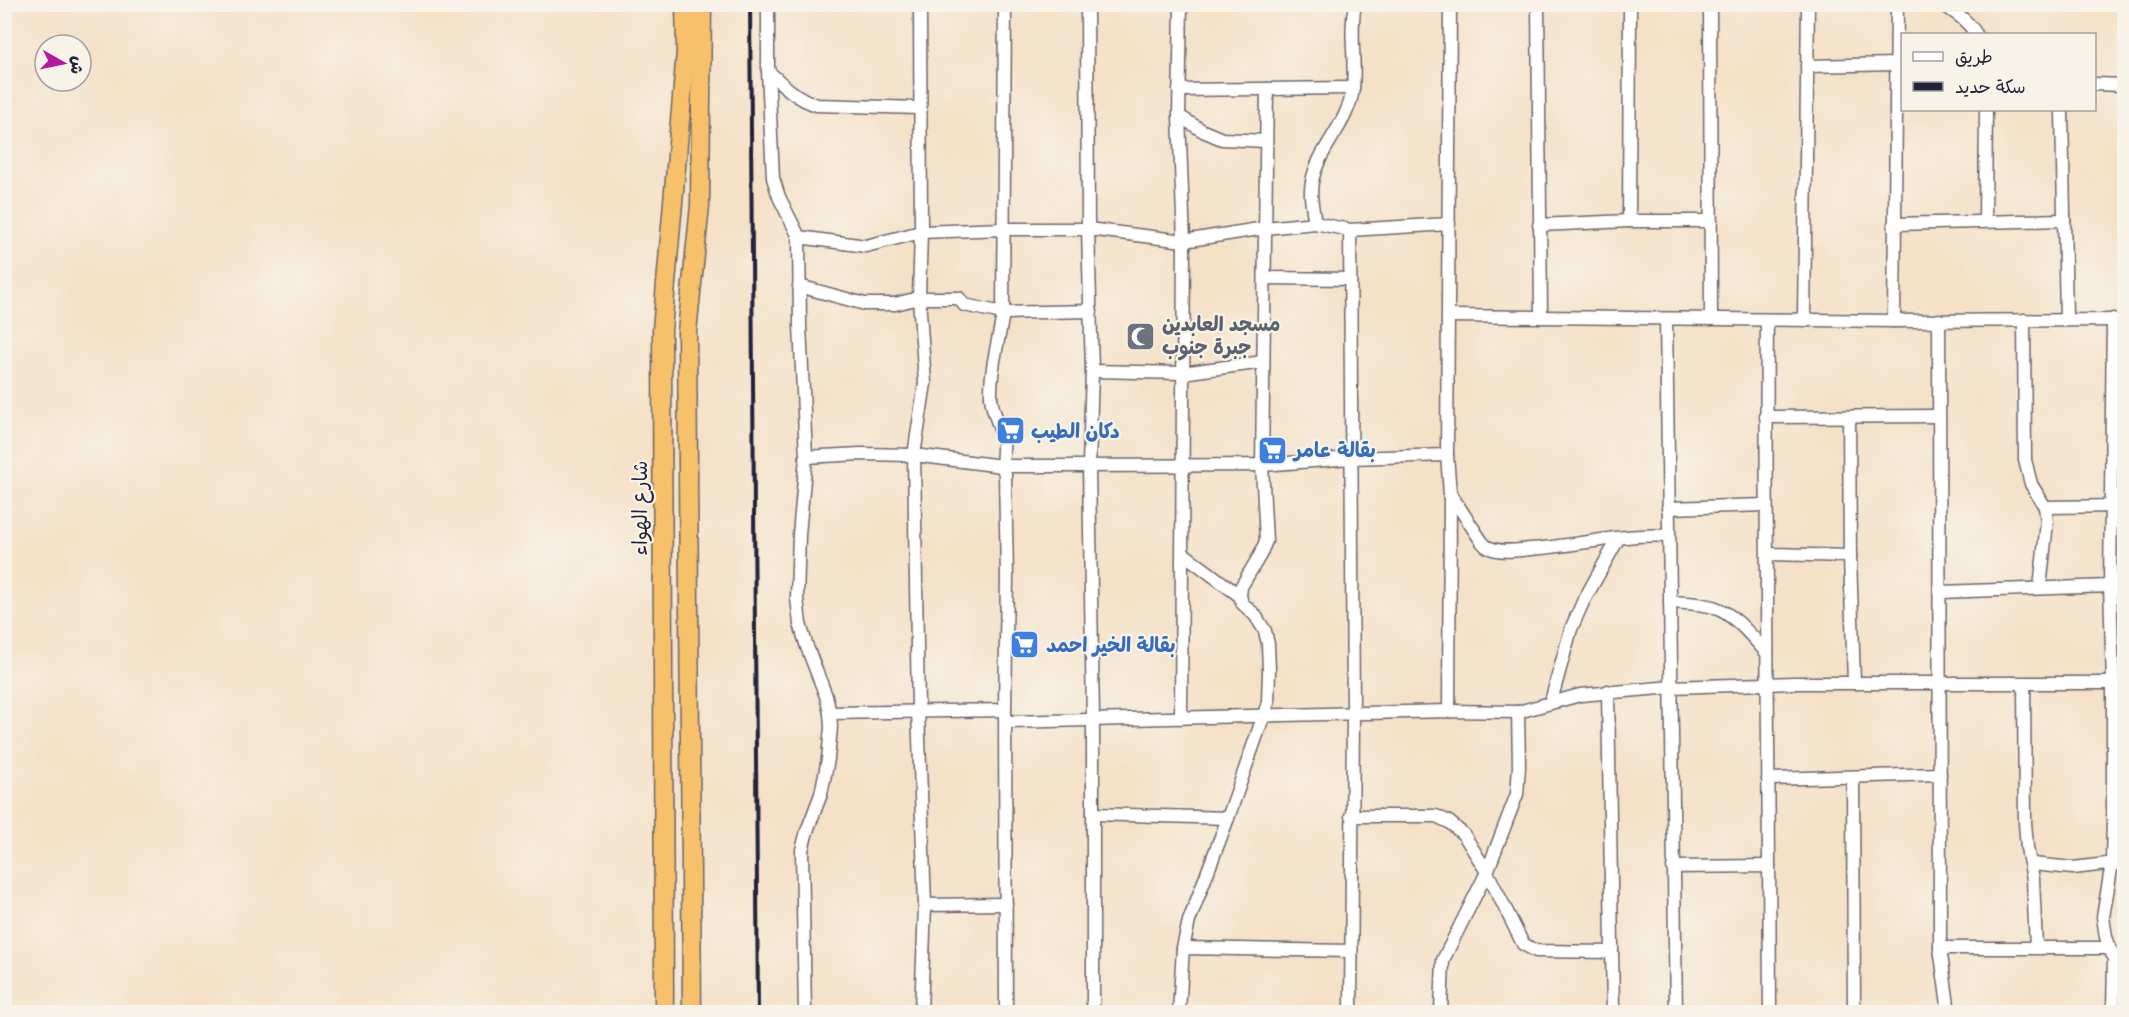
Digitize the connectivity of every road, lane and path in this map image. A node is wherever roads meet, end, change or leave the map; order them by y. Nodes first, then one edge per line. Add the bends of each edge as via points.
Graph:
1 (685, 4) edge
2 (702, 4) edge
3 (768, 4) edge
4 (920, 4) edge
5 (1005, 4) edge
6 (1087, 4) edge
7 (1181, 4) edge
8 (1355, 4) edge
9 (1450, 4) edge
10 (1538, 4) edge
11 (1630, 4) edge
12 (1710, 4) edge
13 (1808, 4) edge
14 (1897, 4) edge
15 (1942, 4) edge
16 (1975, 33) edge
17 (1896, 64) junction
18 (1807, 66) junction
19 (768, 71) junction
20 (2096, 84) edge
21 (2124, 85) edge
22 (1353, 88) junction
23 (1267, 89) junction
24 (1179, 90) junction
25 (919, 108) junction
26 (1986, 111) edge
27 (2062, 111) edge
28 (1179, 116) junction
29 (1266, 141) junction
30 (2064, 220) junction
31 (1711, 221) junction
32 (1985, 221) junction
33 (1629, 222) junction
34 (1315, 224) junction
35 (1449, 224) junction
36 (1894, 224) junction
37 (1539, 225) junction
38 (1265, 228) junction
39 (1004, 229) junction
40 (1088, 229) junction
41 (1350, 230) junction
42 (921, 232) junction
43 (799, 237) junction
44 (1184, 241) junction
45 (1266, 278) junction
46 (1350, 279) junction
47 (799, 286) junction
48 (919, 298) junction
49 (1091, 311) junction
50 (1003, 313) junction
51 (1449, 316) junction
52 (1541, 316) junction
53 (1666, 319) junction
54 (1711, 319) junction
55 (1804, 319) junction
56 (2066, 319) junction
57 (1767, 320) junction
58 (1939, 320) junction
59 (2024, 320) junction
60 (2119, 320) edge
61 (1894, 321) junction
62 (1263, 362) junction
63 (1092, 371) junction
64 (1182, 373) junction
65 (1938, 416) junction
66 (1766, 417) junction
67 (1849, 418) junction
68 (914, 454) junction
69 (1447, 455) junction
70 (806, 457) junction
71 (1351, 458) junction
72 (1183, 465) junction
73 (1262, 465) junction
74 (1002, 466) junction
75 (1089, 466) junction
76 (1450, 494) junction
77 (1766, 505) junction
78 (2111, 506) junction
79 (2124, 506) edge
80 (2045, 507) junction
81 (1668, 508) junction
82 (1668, 536) junction
83 (1618, 539) junction
84 (1184, 554) junction
85 (1768, 554) junction
86 (1850, 556) junction
87 (2110, 586) junction
88 (2040, 588) junction
89 (1940, 592) junction
90 (1240, 596) junction
91 (1670, 602) junction
92 (1767, 653) junction
93 (1854, 683) junction
94 (1940, 683) junction
95 (2119, 683) edge
96 (1767, 684) junction
97 (2024, 684) junction
98 (1672, 687) junction
99 (1608, 692) junction
100 (1551, 701) junction
101 (918, 710) junction
102 (1449, 711) junction
103 (1518, 712) junction
104 (830, 713) junction
105 (1353, 713) junction
106 (1264, 715) junction
107 (1006, 716) junction
108 (1181, 718) junction
109 (1093, 720) junction
110 (1940, 774) junction
111 (1853, 777) junction
112 (1768, 779) junction
113 (1093, 814) junction
114 (1352, 816) junction
115 (1228, 818) junction
116 (2118, 862) edge
117 (2032, 864) junction
118 (1769, 866) junction
119 (1673, 867) junction
120 (1487, 872) junction
121 (1006, 904) junction
122 (925, 905) junction
123 (2036, 947) junction
124 (1183, 948) junction
125 (1940, 948) junction
126 (2110, 948) junction
127 (1351, 951) junction
128 (1612, 952) junction
129 (664, 1012) edge
130 (692, 1012) edge
131 (805, 1012) edge
132 (921, 1012) edge
133 (1006, 1012) edge
134 (1093, 1012) edge
135 (1179, 1012) edge
136 (1350, 1012) edge
137 (1441, 1012) edge
138 (1613, 1012) edge
139 (1676, 1012) edge
140 (1770, 1012) edge
141 (1854, 1012) edge
142 (1949, 1012) edge
143 (2113, 1012) edge

1 - 129 highway, شارع الهواء via 686,51 662,330
2 - 130 highway via 700,206 687,332
3 - 19 street
4 - 25 street
5 - 39 street
6 - 40 street
7 - 24 street
8 - 22 street via 1351,37
9 - 35 street
10 - 37 street
11 - 33 street
12 - 31 street
13 - 18 street
14 - 17 street
15 - 16 street via 1970,24
17 - 18 street
17 - 36 street
18 - 55 street
19 - 25 street via 794,94 817,105
19 - 43 street via 773,178
20 - 21 street
22 - 23 street
22 - 34 street via 1349,107 1313,176
23 - 24 street
23 - 29 street
24 - 28 street
25 - 42 street
26 - 32 street
27 - 30 street
28 - 29 street via 1222,139
28 - 44 street
29 - 38 street
30 - 32 street
30 - 56 street
31 - 33 street
31 - 54 street
32 - 36 street
33 - 37 street
34 - 38 street
34 - 41 street
35 - 41 street
35 - 51 street
36 - 61 street
37 - 52 street
38 - 44 street
38 - 45 street
39 - 40 street
39 - 42 street
39 - 50 street
40 - 44 street
40 - 49 street
41 - 46 street
42 - 43 street via 866,246
42 - 48 street
43 - 47 street
44 - 64 street
45 - 46 street
45 - 62 street
46 - 71 street
47 - 48 street via 865,304 895,304
47 - 70 street
48 - 50 street via 959,297 964,305
48 - 68 street via 925,384
49 - 50 street
49 - 63 street
50 - 74 street via 992,397 1003,441
51 - 52 street
51 - 69 street
52 - 53 street
53 - 54 street
53 - 81 street
54 - 57 street
55 - 57 street
55 - 61 street
56 - 59 street
56 - 60 street
57 - 66 street
58 - 59 street
58 - 61 street
58 - 65 street
59 - 80 street via 2025,460 2031,484
60 - 78 street
62 - 64 street
62 - 73 street
63 - 64 street
63 - 75 street
64 - 72 street
65 - 67 street
65 - 89 street
66 - 67 street
66 - 77 street
67 - 86 street
68 - 70 street
68 - 74 street
68 - 101 street
69 - 71 street
69 - 76 street
70 - 104 street via 797,598 800,624
71 - 73 street
71 - 105 street
72 - 73 street
72 - 75 street
72 - 84 street
73 - 90 street via 1266,541 1240,587
74 - 75 street
74 - 107 street via 1007,542
75 - 109 street
76 - 83 street via 1485,546 1491,549 1564,547
76 - 102 street
77 - 81 street
77 - 85 street
78 - 79 street
78 - 80 street
78 - 87 street
80 - 88 street
81 - 82 street
82 - 83 street
82 - 91 street
83 - 100 street via 1571,629
84 - 90 street
84 - 108 street
85 - 86 street
85 - 92 street
86 - 93 street
87 - 88 street
87 - 95 street
88 - 89 street
89 - 94 street
90 - 106 street via 1260,622 1268,644 1269,688
91 - 92 street via 1700,604 1722,612
91 - 98 street
92 - 96 street
93 - 94 street
93 - 96 street
94 - 97 street
94 - 110 street
95 - 97 street
95 - 116 street
96 - 98 street
96 - 112 street
97 - 117 street via 2025,822
98 - 99 street
98 - 119 street
99 - 100 street
99 - 128 street
100 - 103 street
101 - 104 street
101 - 107 street
101 - 122 street
102 - 103 street
102 - 105 street
103 - 120 street via 1516,794
104 - 131 street via 828,759 821,794 802,850
105 - 106 street
105 - 114 street
106 - 108 street
106 - 115 street
107 - 109 street
107 - 121 street
108 - 109 street
109 - 113 street
110 - 111 street
110 - 125 street
111 - 112 street
111 - 141 street
112 - 118 street
113 - 115 street
113 - 134 street
114 - 120 street via 1436,816 1464,836
114 - 127 street
115 - 124 street via 1195,904
116 - 117 street via 2073,868
116 - 126 street via 2103,917
117 - 123 street
118 - 119 street
118 - 140 street
119 - 139 street
120 - 128 street via 1528,949
120 - 137 street via 1443,960
121 - 122 street
121 - 133 street
122 - 132 street
123 - 125 street
123 - 126 street
124 - 127 street
124 - 135 street
125 - 142 street
126 - 143 street via 2114,967
127 - 136 street
128 - 138 street

